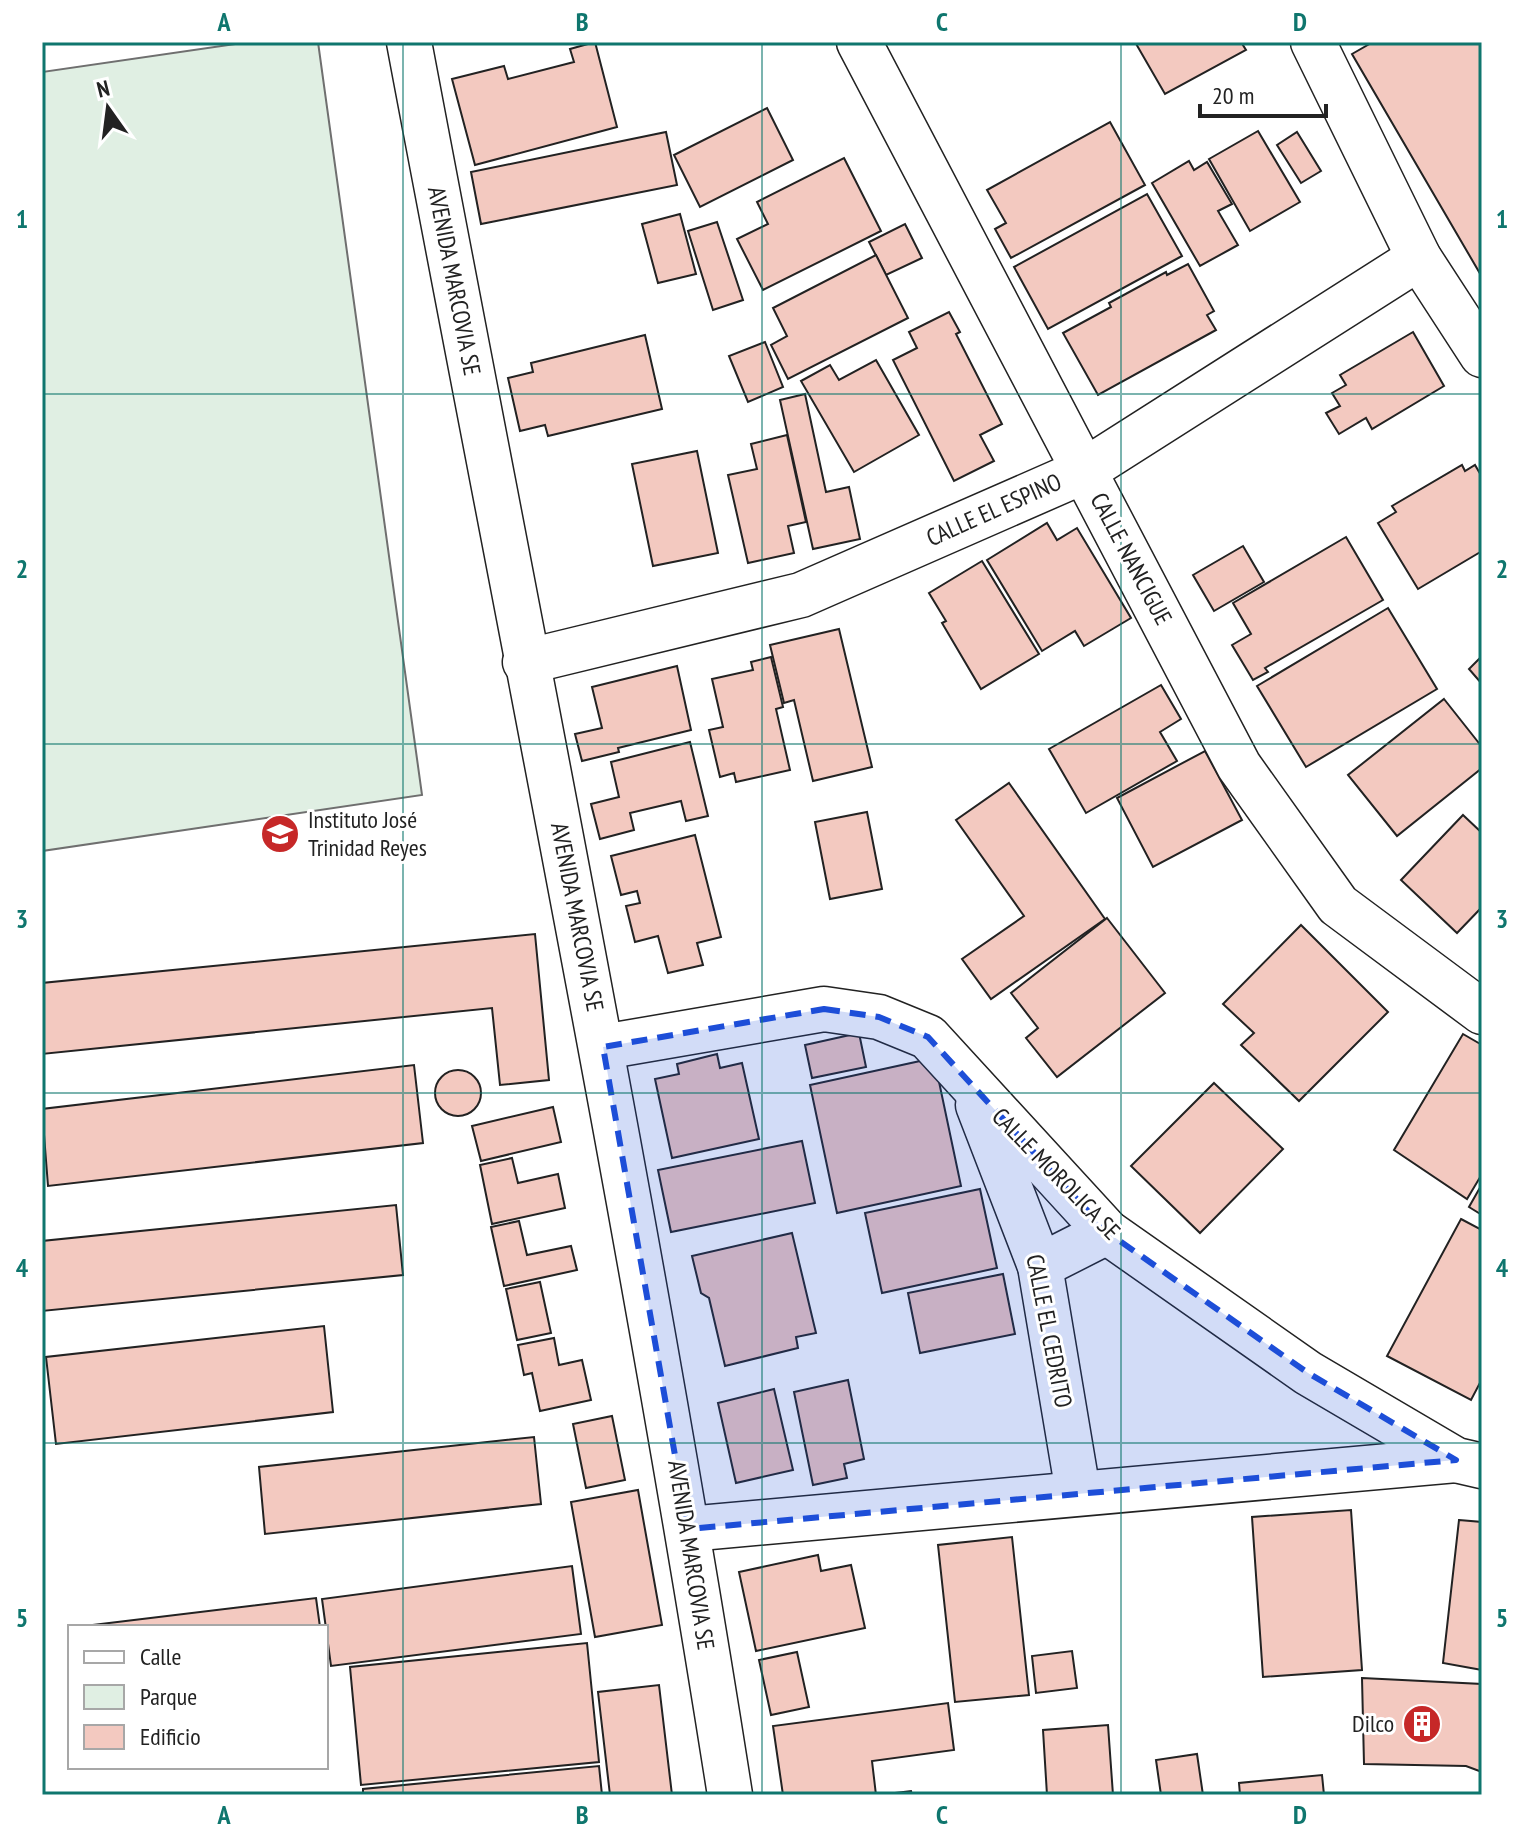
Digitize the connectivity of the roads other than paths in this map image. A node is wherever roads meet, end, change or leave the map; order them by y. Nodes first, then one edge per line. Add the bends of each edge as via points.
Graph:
1 (409, 42) edge
2 (859, 42) edge
3 (1313, 42) edge
4 (1419, 258) junction
5 (1482, 355) edge
6 (1084, 471) junction
7 (525, 662) junction
8 (1482, 1012) edge
9 (603, 1047) junction
10 (970, 1084) junction
11 (1107, 1232) junction
12 (1040, 1266) junction
13 (1469, 1463) edge
14 (1078, 1492) junction
15 (688, 1529) junction
16 (730, 1795) edge

1 - 7 street, AVENIDA MARCOVIA SE
2 - 6 street, CALLE NANCIGUE
3 - 4 street
4 - 5 street
4 - 6 street, CALLE EL ESPINO
6 - 7 street, CALLE EL ESPINO via 801,595
6 - 8 street, CALLE NANCIGUE via 1239,766 1338,905
7 - 9 street, AVENIDA MARCOVIA SE
9 - 10 street, CALLE MOROLICA SE via 824,1009 879,1017 928,1037
9 - 15 street, AVENIDA MARCOVIA SE
10 - 11 street, CALLE MOROLICA SE
10 - 12 street, CALLE EL CEDRITO
11 - 12 street
11 - 13 street, CALLE MOROLICA SE via 1308,1373
12 - 14 street, CALLE EL CEDRITO
13 - 14 street
14 - 15 street
15 - 16 street, AVENIDA MARCOVIA SE

